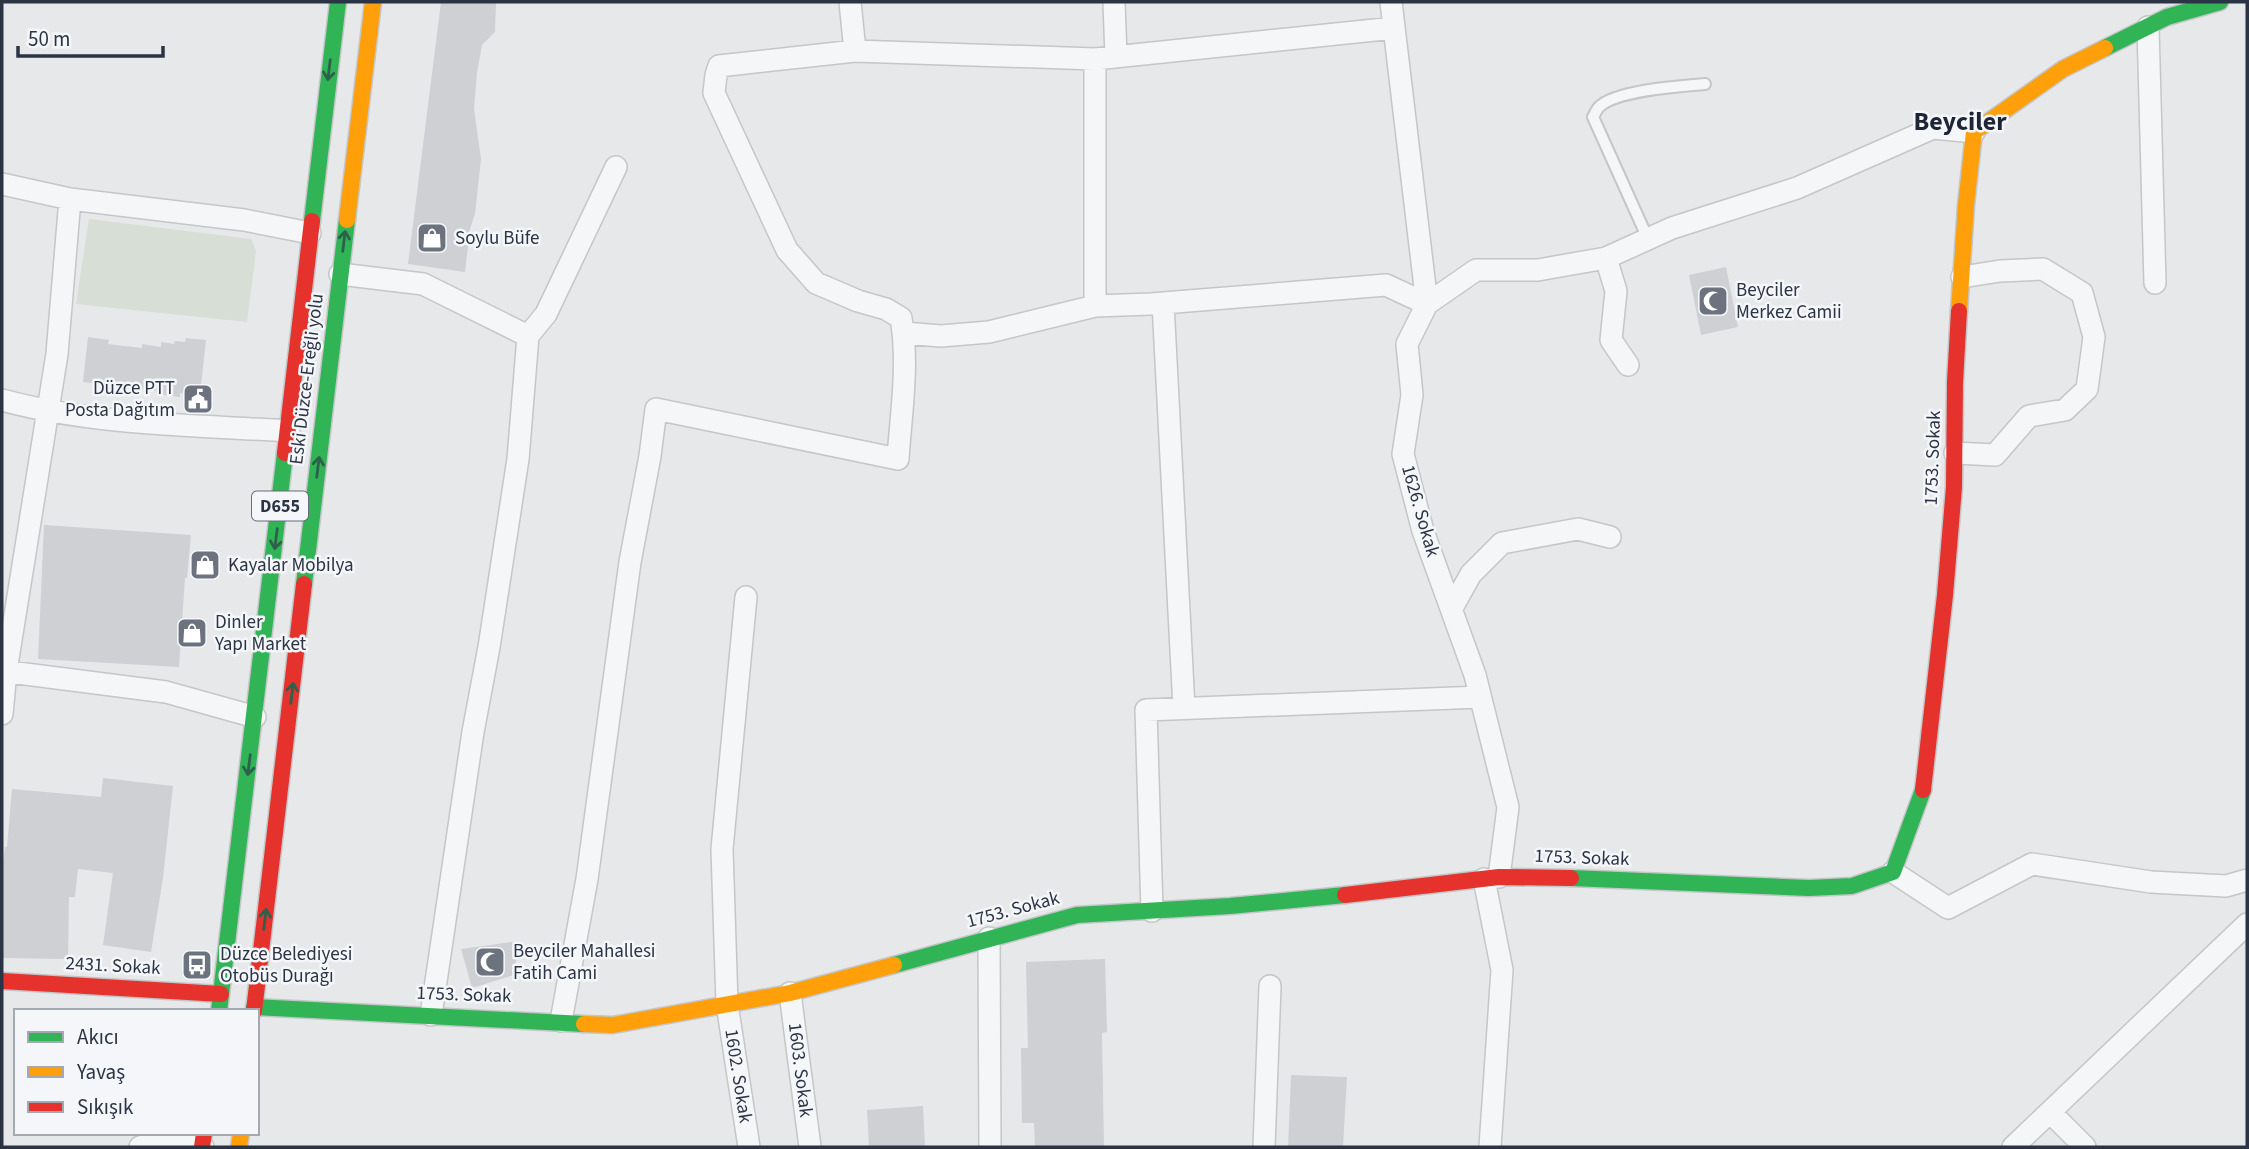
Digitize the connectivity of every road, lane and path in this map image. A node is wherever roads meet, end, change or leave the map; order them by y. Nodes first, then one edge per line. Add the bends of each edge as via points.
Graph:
1 (338, 2) edge
2 (373, 2) edge
3 (850, 2) edge
4 (1114, 2) edge
5 (1391, 2) edge
6 (2208, 4) edge
7 (2148, 27) junction
8 (1394, 28) junction
9 (855, 51) junction
10 (1106, 58) junction
11 (1705, 84) dead end
12 (1974, 132) junction
13 (616, 166) dead end
14 (2, 184) edge
15 (70, 199) junction
16 (310, 233) junction
17 (1648, 239) junction
18 (1606, 258) junction
19 (340, 274) junction
20 (1962, 277) junction
21 (2155, 283) dead end
22 (1163, 303) junction
23 (1427, 304) junction
24 (1095, 306) junction
25 (904, 333) junction
26 (528, 336) junction
27 (1628, 365) dead end
28 (2, 400) edge
29 (46, 412) junction
30 (289, 431) junction
31 (1955, 453) junction
32 (1610, 537) dead end
33 (746, 597) dead end
34 (1452, 608) junction
35 (4, 671) edge
36 (1480, 697) junction
37 (1184, 708) junction
38 (2, 714) edge
39 (255, 717) junction
40 (1893, 872) junction
41 (1492, 878) junction
42 (2247, 880) edge
43 (1152, 911) junction
44 (2247, 924) edge
45 (989, 938) junction
46 (2, 981) edge
47 (1270, 986) dead end
48 (221, 993) junction
49 (790, 993) junction
50 (726, 1004) junction
51 (219, 1009) edge
52 (254, 1009) edge
53 (259, 1009) edge
54 (431, 1015) junction
55 (561, 1021) junction
56 (2050, 1112) junction
57 (140, 1147) edge
58 (202, 1147) edge
59 (748, 1147) edge
60 (810, 1147) edge
61 (990, 1147) edge
62 (1264, 1147) edge
63 (1490, 1147) edge
64 (2013, 1147) edge
65 (2085, 1147) edge

1 -> 16 street, Eski Düzce-Ereğli yolu / D655
19 -> 2 street, Eski Düzce-Ereğli yolu
3 - 9 street
4 - 10 street
5 - 8 street
6 - 7 street
7 - 12 street via 2063,69
7 - 21 street
8 - 10 street
8 - 23 street
9 - 10 street
9 - 25 street via 719,66 714,93 787,250 816,283 901,318
10 - 24 street
11 - 17 lane via 1621,97 1599,107 1593,117
12 - 17 street, 1626. Sokak via 1933,128 1797,188
12 - 20 street, 1753. Sokak
13 - 26 street via 546,314
14 - 15 street
15 - 16 street via 244,220
15 - 29 street via 57,354
16 - 30 street, Eski Düzce-Ereğli yolu / D655
17 - 18 street, 1626. Sokak
18 - 23 street, 1626. Sokak via 1538,270 1476,270
18 - 27 street via 1616,291 1611,340
19 - 26 street via 423,284
52 -> 19 street, Eski Düzce-Ereğli yolu
20 - 31 street, 1753. Sokak
20 - 31 street via 2043,269 2082,293 2094,337 2087,389 2065,410 2029,416 1995,455
22 - 23 street via 1386,285
22 - 24 street
22 - 37 street
23 - 34 street, 1626. Sokak via 1407,344 1412,395 1403,454 1423,531
24 - 25 street via 989,332
25 - 55 street via 898,459 656,409 630,562 587,879
26 - 54 street via 512,499
28 - 29 street
29 - 30 street
29 - 35 street
30 -> 39 street, Eski Düzce-Ereğli yolu / D655
31 - 40 street, 1753. Sokak via 1924,786
32 - 34 street via 1578,529 1502,543 1471,574
33 - 50 street, 1602. Sokak via 722,849
34 - 36 street, 1626. Sokak
35 - 38 street
35 - 39 street via 166,692
36 - 37 street
36 - 41 street, 1626. Sokak via 1508,807
37 - 43 street via 1146,710
39 -> 48 street, Eski Düzce-Ereğli yolu / D655
40 - 41 street, 1753. Sokak via 1852,886 1809,888
40 - 42 street via 1948,908 2032,864 2151,882 2227,886
41 - 43 street, 1753. Sokak
41 - 63 street, 1626. Sokak via 1502,970
43 - 45 street, 1753. Sokak via 1077,915
44 - 56 street
45 - 49 street, 1753. Sokak
45 - 61 street
46 - 48 street, 2431. Sokak
47 - 62 street
48 - 51 street, Eski Düzce-Ereğli yolu / D655
49 - 50 street, 1753. Sokak
49 - 60 street, 1603. Sokak
50 - 55 street, 1753. Sokak via 613,1025
50 - 59 street, 1602. Sokak
53 - 54 street, 1753. Sokak
54 - 55 street, 1753. Sokak
56 - 64 street
56 - 65 street
57 - 58 street via 156,1143

